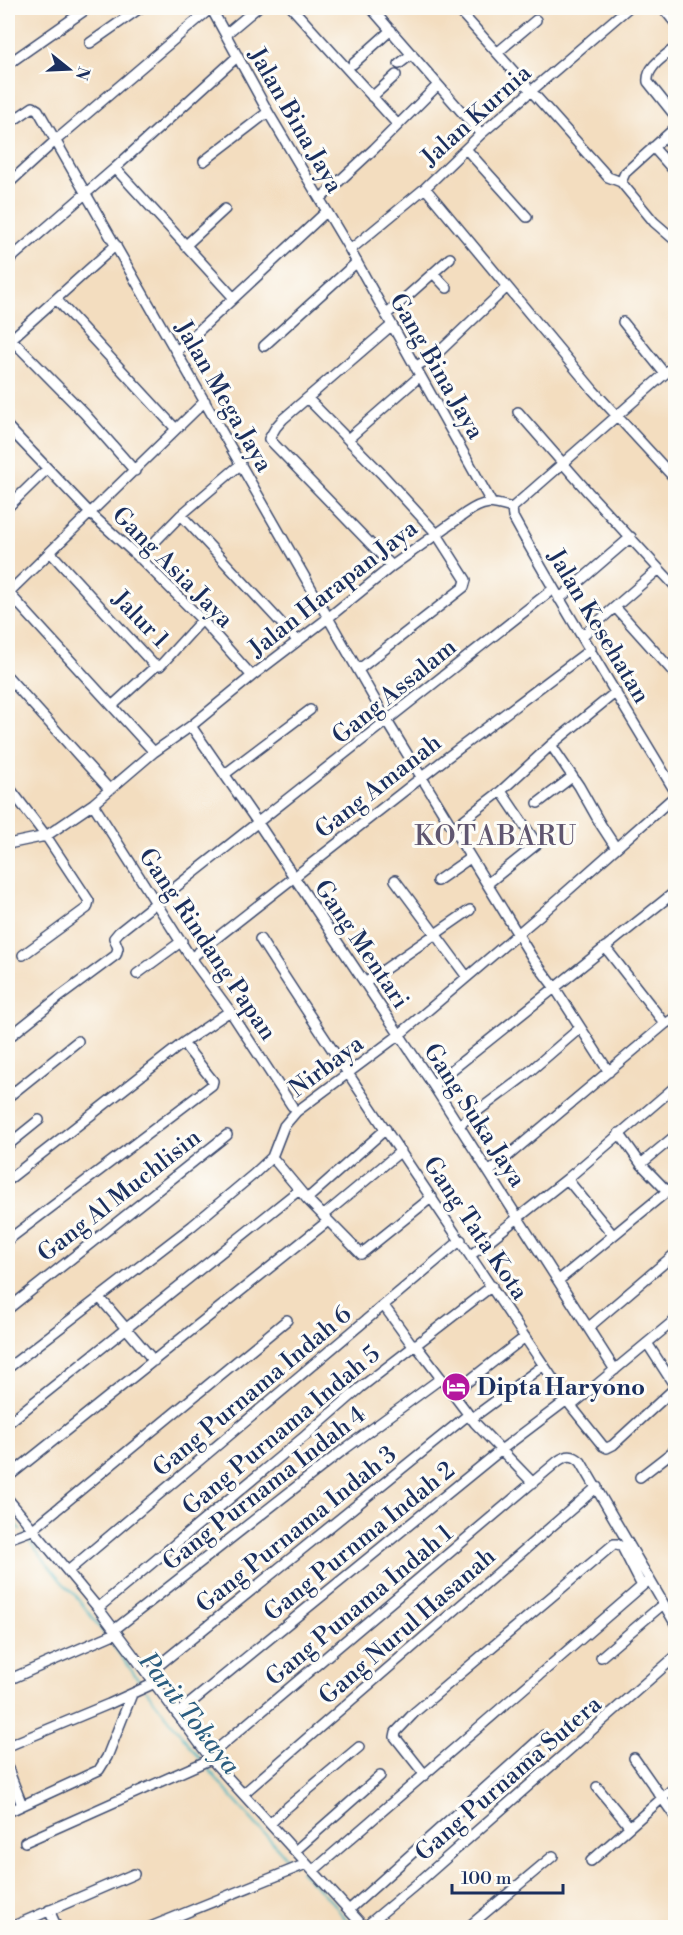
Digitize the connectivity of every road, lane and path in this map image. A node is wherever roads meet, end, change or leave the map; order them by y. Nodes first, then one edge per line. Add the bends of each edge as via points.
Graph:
1 (88, 8) edge
2 (140, 8) edge
3 (211, 8) edge
4 (257, 8) edge
5 (292, 8) edge
6 (370, 8) edge
7 (457, 8) edge
8 (628, 8) edge
9 (663, 8) edge
10 (536, 20) dead end
11 (675, 24) edge
12 (391, 30) junction
13 (226, 34) junction
14 (90, 43) dead end
15 (675, 47) edge
16 (498, 52) junction
17 (412, 54) junction
18 (238, 56) junction
19 (399, 63) dead end
20 (8, 64) edge
21 (353, 64) dead end
22 (396, 75) dead end
23 (438, 86) junction
24 (531, 90) junction
25 (372, 96) junction
26 (268, 112) junction
27 (675, 117) edge
28 (8, 124) edge
29 (398, 125) junction
30 (675, 127) edge
31 (481, 134) junction
32 (55, 141) junction
33 (653, 147) junction
34 (466, 149) junction
35 (204, 161) dead end
36 (115, 168) junction
37 (675, 173) edge
38 (621, 182) junction
39 (8, 184) edge
40 (425, 188) junction
41 (87, 192) junction
42 (320, 199) junction
43 (225, 209) dead end
44 (326, 212) junction
45 (527, 217) dead end
46 (675, 241) edge
47 (116, 245) junction
48 (185, 246) junction
49 (350, 250) junction
50 (450, 258) dead end
51 (8, 261) edge
52 (357, 262) junction
53 (433, 273) junction
54 (447, 288) dead end
55 (506, 288) junction
56 (234, 298) junction
57 (56, 299) junction
58 (386, 315) junction
59 (623, 322) dead end
60 (392, 326) junction
61 (9, 341) edge
62 (264, 346) dead end
63 (177, 351) junction
64 (675, 364) edge
65 (417, 371) junction
66 (665, 374) junction
67 (308, 399) junction
68 (205, 401) junction
69 (518, 412) dead end
70 (616, 416) junction
71 (8, 427) edge
72 (176, 429) junction
73 (348, 439) junction
74 (564, 463) junction
75 (241, 465) junction
76 (47, 469) junction
77 (135, 471) junction
78 (675, 480) edge
79 (490, 502) junction
80 (8, 507) edge
81 (512, 508) junction
82 (91, 514) junction
83 (181, 514) junction
84 (436, 533) junction
85 (631, 537) junction
86 (51, 553) junction
87 (139, 558) junction
88 (392, 566) junction
89 (659, 569) junction
90 (675, 587) edge
91 (553, 589) junction
92 (8, 593) edge
93 (560, 599) junction
94 (615, 607) junction
95 (328, 618) junction
96 (202, 620) junction
97 (582, 636) junction
98 (297, 640) junction
99 (591, 649) junction
100 (157, 665) junction
101 (358, 670) junction
102 (675, 675) edge
103 (252, 676) junction
104 (8, 677) edge
105 (616, 692) junction
106 (112, 706) junction
107 (310, 710) dead end
108 (387, 721) junction
109 (191, 726) junction
110 (551, 745) junction
111 (154, 752) junction
112 (225, 774) junction
113 (422, 776) junction
114 (572, 777) junction
115 (8, 786) edge
116 (109, 789) junction
117 (501, 791) junction
118 (675, 794) edge
119 (538, 803) dead end
120 (93, 804) junction
121 (258, 823) junction
122 (453, 828) junction
123 (46, 836) junction
124 (8, 844) edge
125 (616, 848) junction
126 (470, 858) junction
127 (294, 876) junction
128 (395, 880) dead end
129 (437, 881) dead end
130 (487, 884) junction
131 (672, 893) edge
132 (157, 903) junction
133 (675, 905) edge
134 (470, 910) dead end
135 (436, 933) junction
136 (518, 934) junction
137 (260, 939) dead end
138 (182, 941) junction
139 (605, 947) junction
140 (23, 955) dead end
141 (191, 958) junction
142 (137, 974) dead end
143 (467, 977) junction
144 (365, 983) junction
145 (555, 988) junction
146 (230, 1011) junction
147 (675, 1017) edge
148 (665, 1024) junction
149 (580, 1028) junction
150 (399, 1035) junction
151 (8, 1038) edge
152 (78, 1041) dead end
153 (183, 1043) junction
154 (609, 1072) junction
155 (347, 1074) junction
156 (433, 1085) junction
157 (675, 1086) edge
158 (8, 1097) edge
159 (294, 1109) junction
160 (39, 1120) dead end
161 (459, 1125) junction
162 (386, 1129) junction
163 (620, 1133) junction
164 (227, 1135) dead end
165 (675, 1135) edge
166 (8, 1144) edge
167 (401, 1151) junction
168 (272, 1157) junction
169 (641, 1164) junction
170 (489, 1172) junction
171 (567, 1179) junction
172 (8, 1180) edge
173 (675, 1184) edge
174 (299, 1190) junction
175 (667, 1191) junction
176 (432, 1197) junction
177 (307, 1199) junction
178 (518, 1217) junction
179 (326, 1219) junction
180 (614, 1234) junction
181 (8, 1240) edge
182 (461, 1240) junction
183 (675, 1253) edge
184 (471, 1255) junction
185 (559, 1280) junction
186 (492, 1286) junction
187 (100, 1298) junction
188 (384, 1306) junction
189 (8, 1309) edge
190 (675, 1319) edge
191 (287, 1320) dead end
192 (589, 1327) junction
193 (125, 1328) junction
194 (525, 1337) junction
195 (647, 1343) junction
196 (414, 1345) junction
197 (154, 1361) junction
198 (544, 1365) junction
199 (8, 1368) edge
200 (615, 1370) junction
201 (440, 1379) junction
202 (675, 1387) edge
203 (452, 1394) junction
204 (569, 1403) junction
205 (470, 1417) junction
206 (8, 1423) edge
207 (675, 1449) edge
208 (501, 1450) junction
209 (8, 1477) edge
210 (640, 1477) dead end
211 (533, 1483) junction
212 (597, 1487) junction
213 (8, 1499) edge
214 (26, 1532) junction
215 (8, 1539) edge
216 (68, 1571) junction
217 (645, 1583) junction
218 (662, 1605) junction
219 (98, 1608) junction
220 (675, 1625) edge
221 (111, 1634) junction
222 (675, 1656) edge
223 (601, 1657) dead end
224 (148, 1674) junction
225 (8, 1680) edge
226 (144, 1689) junction
227 (177, 1714) junction
228 (544, 1735) dead end
229 (8, 1746) edge
230 (359, 1747) dead end
231 (634, 1758) dead end
232 (207, 1760) junction
233 (8, 1769) edge
234 (425, 1775) junction
235 (380, 1776) dead end
236 (675, 1786) edge
237 (597, 1787) dead end
238 (243, 1794) junction
239 (661, 1797) junction
240 (22, 1806) junction
241 (8, 1812) edge
242 (675, 1818) edge
243 (270, 1824) junction
244 (629, 1826) junction
245 (25, 1842) dead end
246 (295, 1851) junction
247 (554, 1856) dead end
248 (591, 1861) dead end
249 (304, 1868) junction
250 (134, 1874) dead end
251 (350, 1909) junction
252 (49, 1910) junction
253 (365, 1927) edge
254 (9, 1928) edge
255 (57, 1928) edge
256 (148, 1928) edge
257 (467, 1928) edge

1 - 20 street
2 - 14 street
3 - 13 street, Jalan Bina Jaya
3 - 32 street
4 - 13 street
5 - 25 street
6 - 12 street
7 - 16 street
8 - 24 street, Jalan Kurnia
9 - 11 street
10 - 16 street
12 - 17 street
12 - 21 street
13 - 18 street, Jalan Bina Jaya
15 - 27 street via 653,67 648,82
16 - 24 street
17 - 19 street
17 - 23 street
18 - 26 street, Jalan Bina Jaya
18 - 36 street
22 - 25 street
23 - 29 street
23 - 31 street
24 - 31 street, Jalan Kurnia
24 - 38 street via 608,177
25 - 29 street
26 - 35 street
26 - 42 street, Jalan Bina Jaya
28 - 32 street, Jalan Mega Jaya via 36,107
29 - 42 street
30 - 33 street
31 - 34 street, Jalan Kurnia
32 - 39 street
32 - 41 street, Jalan Mega Jaya
33 - 37 street
33 - 38 street via 622,176
34 - 40 street, Jalan Kurnia
34 - 45 street
36 - 41 street
36 - 48 street
38 - 46 street
40 - 49 street, Jalan Kurnia
40 - 55 street
41 - 47 street, Jalan Mega Jaya
41 - 51 street
42 - 44 street, Jalan Bina Jaya
43 - 48 street
44 - 49 street, Jalan Bina Jaya
44 - 56 street
47 - 57 street
47 - 63 street, Jalan Mega Jaya
48 - 56 street
49 - 52 street, Gang Bina Jaya
50 - 53 street
52 - 58 street, Gang Bina Jaya
52 - 62 street
53 - 54 street
53 - 58 street
55 - 65 street
55 - 70 street
56 - 63 street
57 - 61 street
57 - 72 street
58 - 60 street, Gang Bina Jaya
59 - 66 street
60 - 65 street, Gang Bina Jaya
60 - 67 street
61 - 77 street via 84,413
63 - 68 street, Jalan Mega Jaya
64 - 66 street
65 - 73 street
65 - 79 street, Gang Bina Jaya
66 - 70 street
67 - 73 street
67 - 88 street via 276,427 269,439
68 - 72 street
68 - 75 street, Jalan Mega Jaya
69 - 74 street
70 - 74 street
70 - 78 street
71 - 76 street, Gang Asia Jaya
72 - 77 street
73 - 84 street
74 - 81 street
74 - 85 street
75 - 83 street
75 - 95 street, Jalan Mega Jaya
76 - 80 street
76 - 82 street, Gang Asia Jaya
77 - 82 street
79 - 81 street
79 - 84 street, Jalan Harapan Jaya via 478,505
81 - 91 street, Jalan Kesehatan
82 - 86 street
82 - 87 street, Gang Asia Jaya
83 - 87 street
83 - 98 street
84 - 88 street, Jalan Harapan Jaya
84 - 101 street via 462,571 464,587
85 - 89 street
85 - 93 street
86 - 92 street
86 - 100 street, Jalur 1
87 - 96 street, Gang Asia Jaya
88 - 95 street, Jalan Harapan Jaya
89 - 90 street
89 - 94 street
91 - 93 street, Jalan Kesehatan
91 - 108 street, Gang Assalam
92 - 106 street
93 - 97 street, Jalan Kesehatan
94 - 97 street
94 - 102 street
95 - 98 street, Jalan Harapan Jaya
95 - 101 street, Jalan Mega Jaya
96 - 100 street, Jalur 1
96 - 103 street, Gang Asia Jaya
97 - 99 street, Jalan Kesehatan
98 - 103 street, Jalan Harapan Jaya
99 - 105 street, Jalan Kesehatan
99 - 113 street, Gang Amanah
100 - 106 street
101 - 108 street, Jalan Mega Jaya
103 - 109 street, Jalan Harapan Jaya
104 - 116 street
105 - 110 street
105 - 118 street, Jalan Kesehatan
106 - 111 street
107 - 112 street
108 - 113 street, Jalan Mega Jaya
108 - 121 street, Gang Assalam
109 - 111 street, Jalan Harapan Jaya
109 - 112 street, Gang Mentari
110 - 114 street
110 - 117 street
111 - 116 street, Jalan Harapan Jaya
112 - 121 street, Gang Mentari
113 - 122 street, Jalan Mega Jaya
113 - 127 street, Gang Amanah
114 - 119 street
114 - 125 street
115 - 123 street
116 - 120 street, Jalan Harapan Jaya
117 - 122 street
117 - 130 street via 537,844
118 - 125 street, Nirbaya
120 - 123 street, Jalan Harapan Jaya
120 - 132 street, Gang Rindang Papan
121 - 127 street, Gang Mentari
121 - 132 street, Gang Assalam
122 - 126 street, Jalan Mega Jaya
123 - 124 street, Jalan Harapan Jaya
123 - 140 street via 90,904
125 - 136 street, Nirbaya
126 - 129 street
126 - 130 street, Jalan Mega Jaya
127 - 141 street, Gang Amanah
127 - 144 street, Gang Mentari
128 - 135 street
130 - 136 street, Jalan Mega Jaya
131 - 133 street
131 - 139 street
132 - 138 street, Gang Rindang Papan
132 - 151 street, Gang Assalam via 115,936 116,955
134 - 135 street
135 - 143 street
135 - 144 street
136 - 143 street, Nirbaya
136 - 145 street, Jalan Mega Jaya
137 - 155 street, Gang Tata Kota
138 - 141 street, Gang Rindang Papan
138 - 142 street
139 - 145 street
139 - 148 street
141 - 146 street, Gang Rindang Papan
143 - 150 street, Nirbaya
144 - 150 street, Gang Mentari
145 - 149 street, Jalan Mega Jaya
145 - 156 street
146 - 153 street
146 - 159 street, Gang Rindang Papan
147 - 148 street
148 - 154 street
149 - 154 street, Jalan Mega Jaya
149 - 161 street
150 - 155 street, Nirbaya
150 - 156 street, Gang Suka Jaya
152 - 158 street
153 - 172 street
153 - 181 street via 213,1081 212,1085
154 - 170 street
155 - 159 street, Nirbaya
155 - 162 street, Gang Tata Kota
156 - 161 street, Gang Suka Jaya
157 - 163 street
159 - 168 street, Nirbaya
160 - 166 street
161 - 170 street, Gang Suka Jaya
162 - 167 street, Gang Tata Kota
162 - 177 street
163 - 169 street
163 - 171 street
164 - 189 street, Gang Al Muchlisin
165 - 169 street
167 - 176 street, Gang Tata Kota
167 - 179 street
168 - 174 street
168 - 187 street, Nirbaya
169 - 175 street
170 - 178 street, Gang Suka Jaya
171 - 178 street
171 - 180 street
173 - 175 street
174 - 177 street
174 - 193 street
175 - 180 street
176 - 179 street via 361,1254
176 - 182 street, Gang Tata Kota
177 - 179 street
178 - 184 street
178 - 185 street, Gang Suka Jaya
179 - 197 street
180 - 185 street
182 - 184 street, Gang Tata Kota
182 - 188 street, Gang Purnama Indah 6
183 - 192 street
184 - 186 street, Gang Tata Kota
185 - 192 street, Gang Suka Jaya
186 - 194 street, Gang Tata Kota
186 - 196 street, Gang Purnama Indah 5
187 - 193 street
187 - 199 street, Nirbaya
188 - 196 street
188 - 216 street, Gang Purnama Indah 6
190 - 195 street, Gang Purnma Indah 2
191 - 214 street
192 - 200 street, Gang Suka Jaya
193 - 197 street
193 - 206 street
194 - 198 street, Gang Tata Kota
194 - 203 street
195 - 200 street, Gang Purnma Indah 2
195 - 202 street
196 - 201 street
196 - 219 street, Gang Purnama Indah 5
197 - 209 street
198 - 204 street, Gang Tata Kota
198 - 205 street, Gang Purnama Indah 3
200 - 204 street, Gang Purnma Indah 2
201 - 203 street
201 - 221 street, Gang Purnama Indah 4 via 342,1450
202 - 204 street, Gang Tata Kota via 612,1445 604,1447
203 - 205 street
204 - 208 street, Gang Purnma Indah 2
205 - 208 street
205 - 224 street, Gang Purnama Indah 3
207 - 210 street
208 - 211 street
208 - 227 street, Gang Purnma Indah 2
211 - 212 street, Gang Punama Indah 1 via 558,1461 571,1456 581,1462
211 - 232 street, Gang Punama Indah 1
212 - 217 street
212 - 238 street, Gang Nurul Hasanah
213 - 214 street
214 - 215 street
214 - 216 street
216 - 219 street
217 - 218 street
217 - 234 street
217 - 234 street via 622,1547 612,1545 415,1712 395,1737
218 - 220 street
218 - 223 street
219 - 221 street
221 - 224 street
221 - 225 street, Gang Purnama Indah 4
222 - 253 street, Gang Purnama Sutera
224 - 226 street
226 - 227 street
226 - 229 street
226 - 240 street via 99,1770
227 - 232 street
228 - 251 street
230 - 243 street
231 - 239 street
232 - 238 street
232 - 245 street, Gang Punama Indah 1
233 - 240 street
234 - 249 street
235 - 246 street
236 - 239 street
237 - 244 street
238 - 243 street
239 - 242 street
239 - 244 street
240 - 241 street
243 - 246 street
244 - 248 street
246 - 249 street
247 - 257 street
249 - 251 street
249 - 256 street
250 - 252 street
251 - 253 street
252 - 254 street
252 - 255 street

